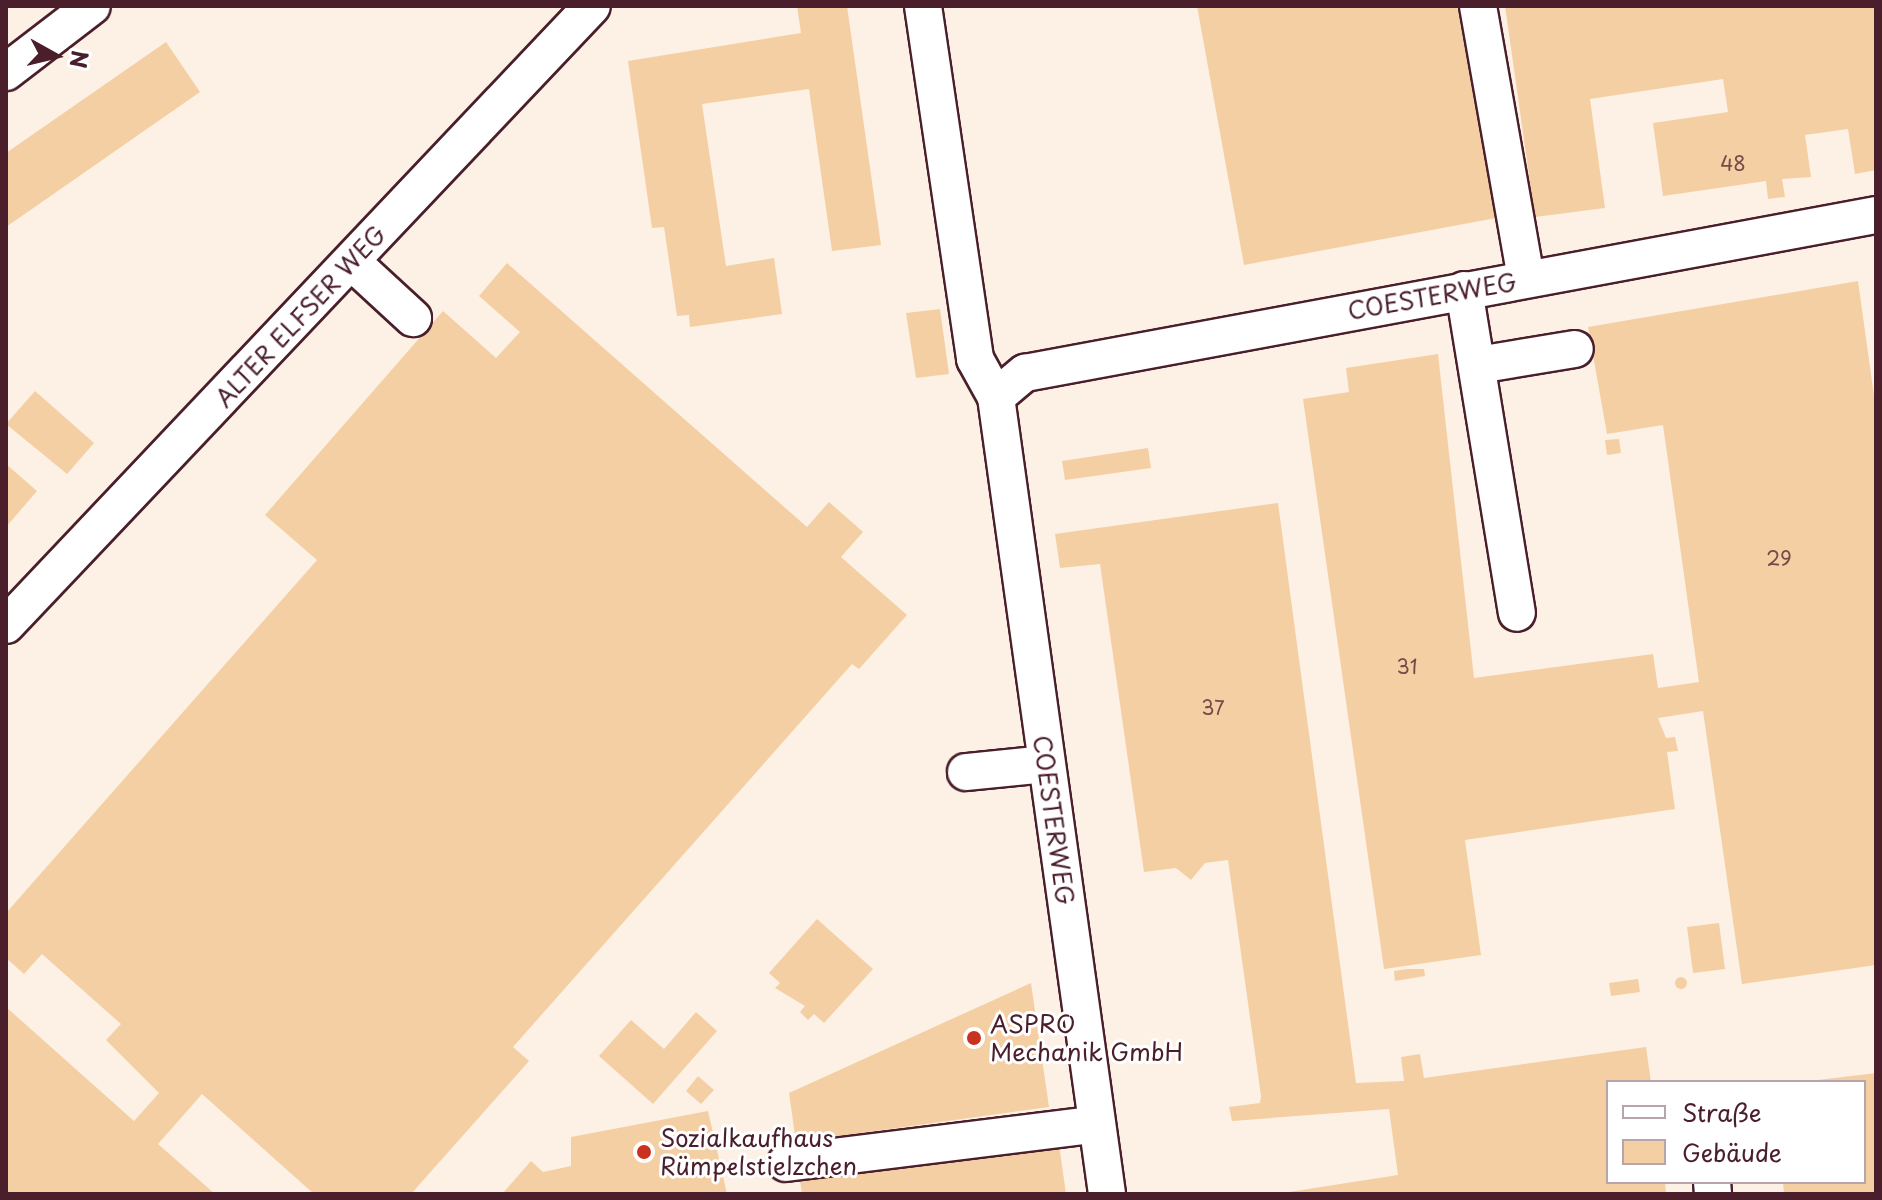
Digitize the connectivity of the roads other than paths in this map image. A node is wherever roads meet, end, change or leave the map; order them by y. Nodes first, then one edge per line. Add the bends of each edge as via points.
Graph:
1 (92, 6) edge
2 (592, 6) edge
3 (923, 6) edge
4 (1478, 6) edge
5 (6, 72) edge
6 (1876, 215) edge
7 (352, 262) junction
8 (1526, 279) junction
9 (1464, 290) junction
10 (413, 318) dead end
11 (1575, 349) dead end
12 (1478, 365) junction
13 (996, 397) junction
14 (1517, 613) dead end
15 (6, 625) edge
16 (1046, 764) junction
17 (966, 772) dead end
18 (1097, 1124) junction
19 (786, 1163) dead end
20 (1107, 1194) edge

1 - 5 street
2 - 7 street, ALTER ELFSER WEG
3 - 13 street, COESTERWEG via 975,359
4 - 8 street
6 - 8 street, COESTERWEG
7 - 10 street
7 - 15 street, ALTER ELFSER WEG
8 - 9 street, COESTERWEG
9 - 12 street
9 - 13 street, COESTERWEG via 1025,373
11 - 12 street
12 - 14 street
13 - 16 street, COESTERWEG
16 - 17 street
16 - 18 street, COESTERWEG
18 - 19 street
18 - 20 street, COESTERWEG

